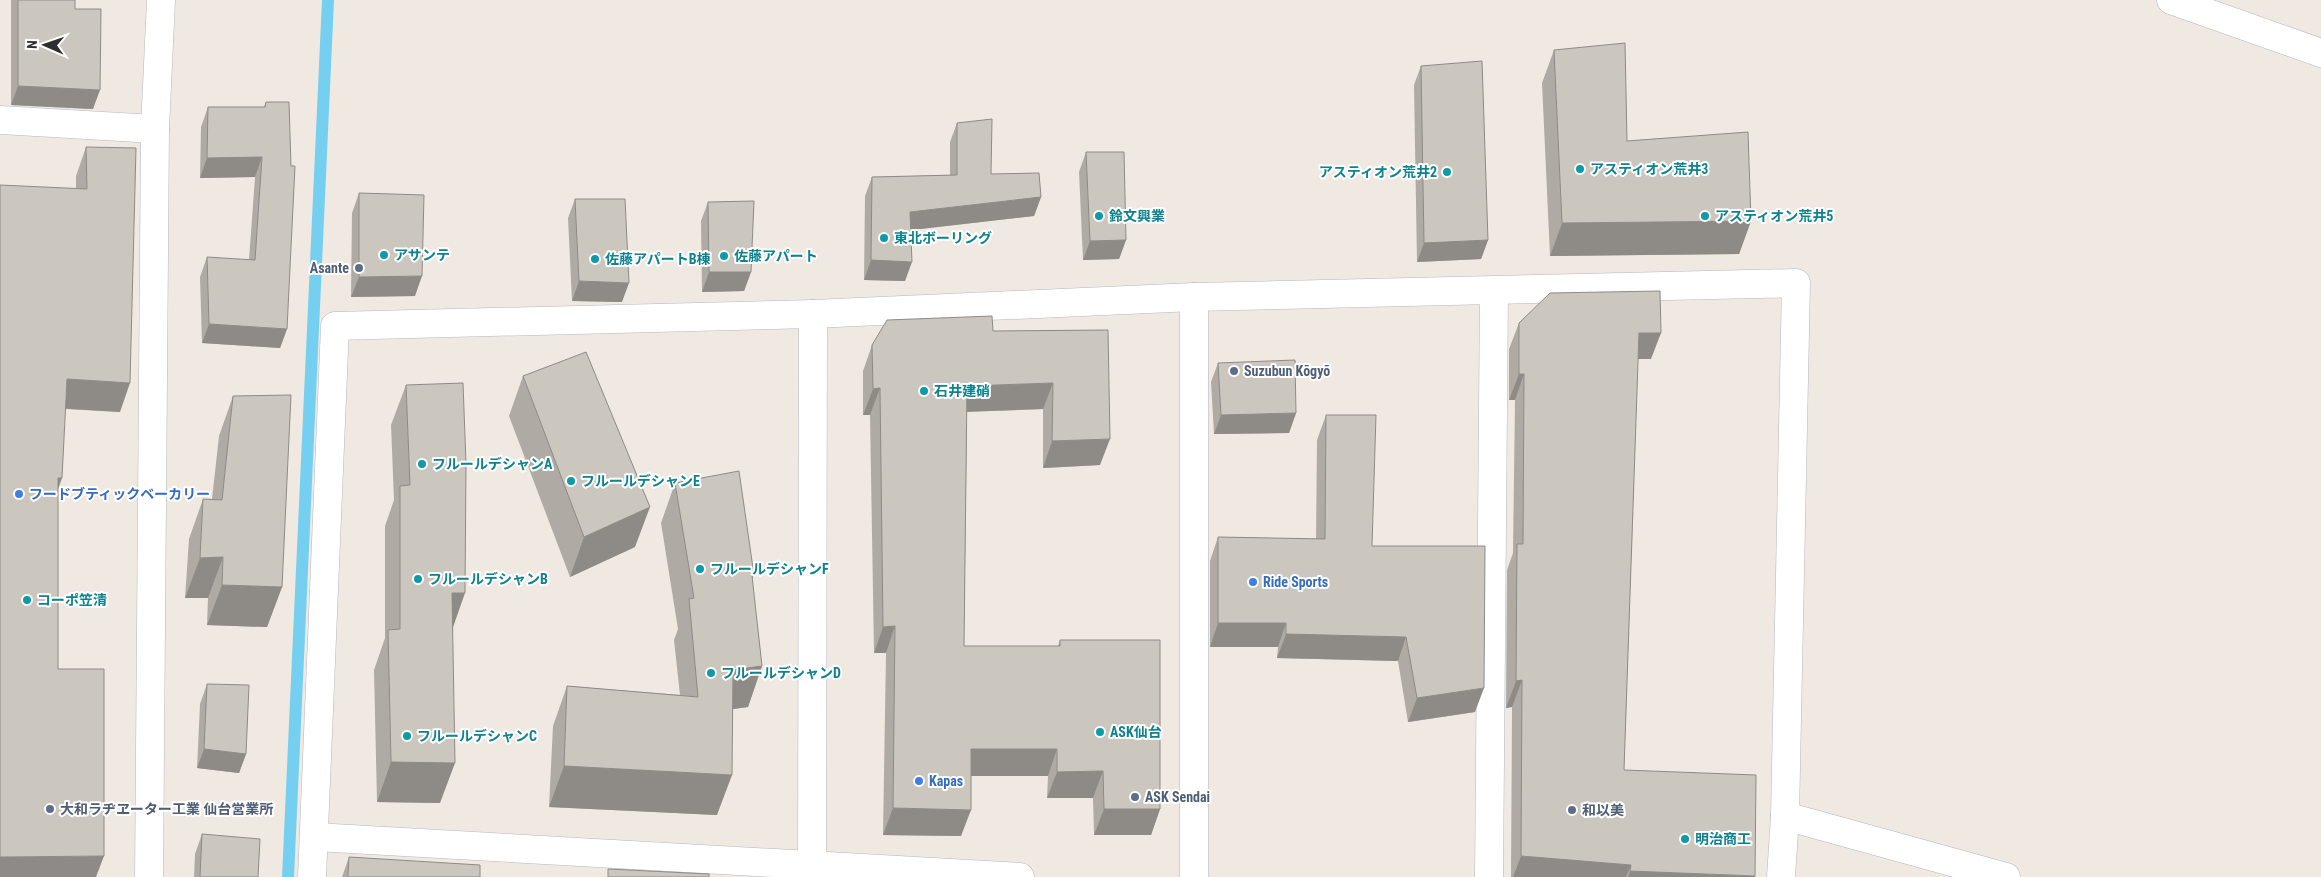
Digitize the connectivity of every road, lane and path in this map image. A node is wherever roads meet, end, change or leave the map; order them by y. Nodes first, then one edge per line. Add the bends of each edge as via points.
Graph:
1 (161, 0) edge
2 (2171, 0) edge
3 (2321, 53) edge
4 (0, 120) edge
5 (155, 129) junction
6 (1494, 291) junction
7 (1194, 297) junction
8 (813, 314) junction
9 (1785, 816) junction
10 (315, 837) junction
11 (812, 872) edge
12 (149, 877) edge
13 (312, 877) edge
14 (1020, 877) edge
15 (1194, 877) edge
16 (1489, 877) edge
17 (1781, 877) edge
18 (2006, 877) edge

1 - 5 street
2 - 3 street
4 - 5 street
5 - 12 street
6 - 7 street
6 - 9 street via 1796,283
6 - 16 street
7 - 8 street
7 - 15 street
8 - 10 street via 334,326
8 - 11 street
9 - 17 street
9 - 18 street
10 - 11 street
10 - 13 street
11 - 14 street

